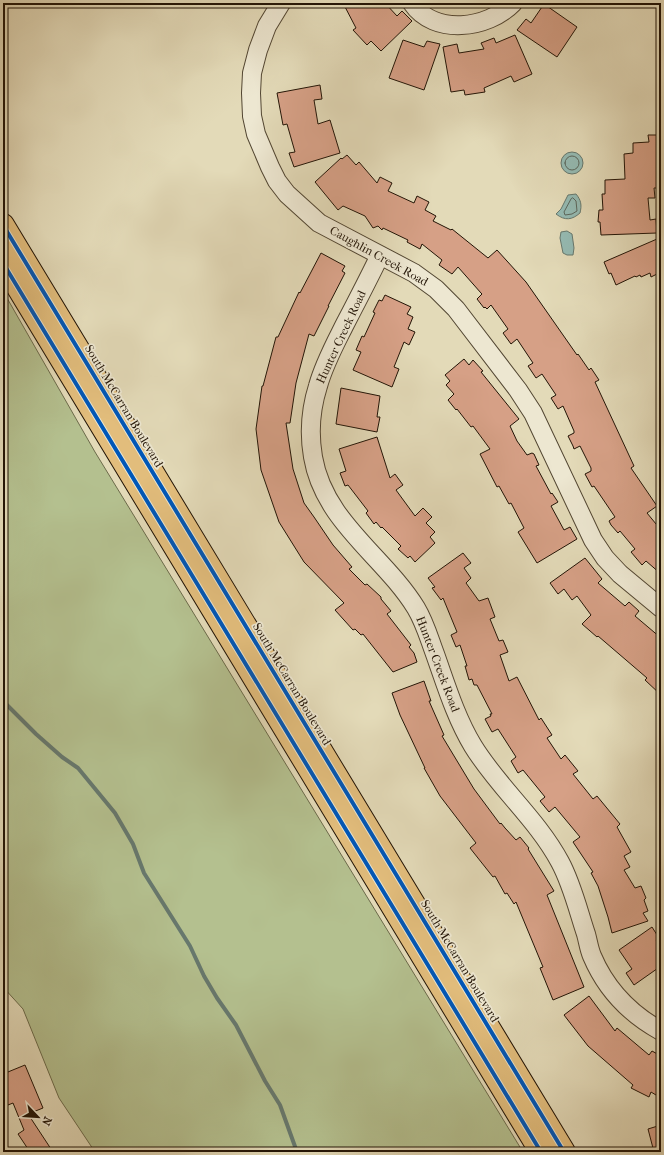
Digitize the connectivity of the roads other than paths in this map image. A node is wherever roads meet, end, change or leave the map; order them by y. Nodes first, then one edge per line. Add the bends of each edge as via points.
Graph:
1 (281, 3) edge
2 (412, 3) edge
3 (513, 3) edge
4 (3, 225) edge
5 (380, 255) junction
6 (3, 263) edge
7 (661, 608) edge
8 (661, 1031) edge
9 (541, 1152) edge
10 (564, 1152) edge

1 - 5 street, Caughlin Creek Road via 267,26 252,73 252,116 262,150 277,181 301,208 329,228
2 - 3 street via 424,16 449,25 464,25 496,16
4 - 10 main road, South McCarran Boulevard
5 - 7 street, Caughlin Creek Road via 436,289 456,309 534,413 593,540 605,558
5 - 8 street, Hunter Creek Road via 330,354 317,386 310,435 318,480 341,520 412,601 423,620 458,718 490,771 544,837 560,862 571,886 592,956 604,977 617,997 630,1010
6 - 9 main road

